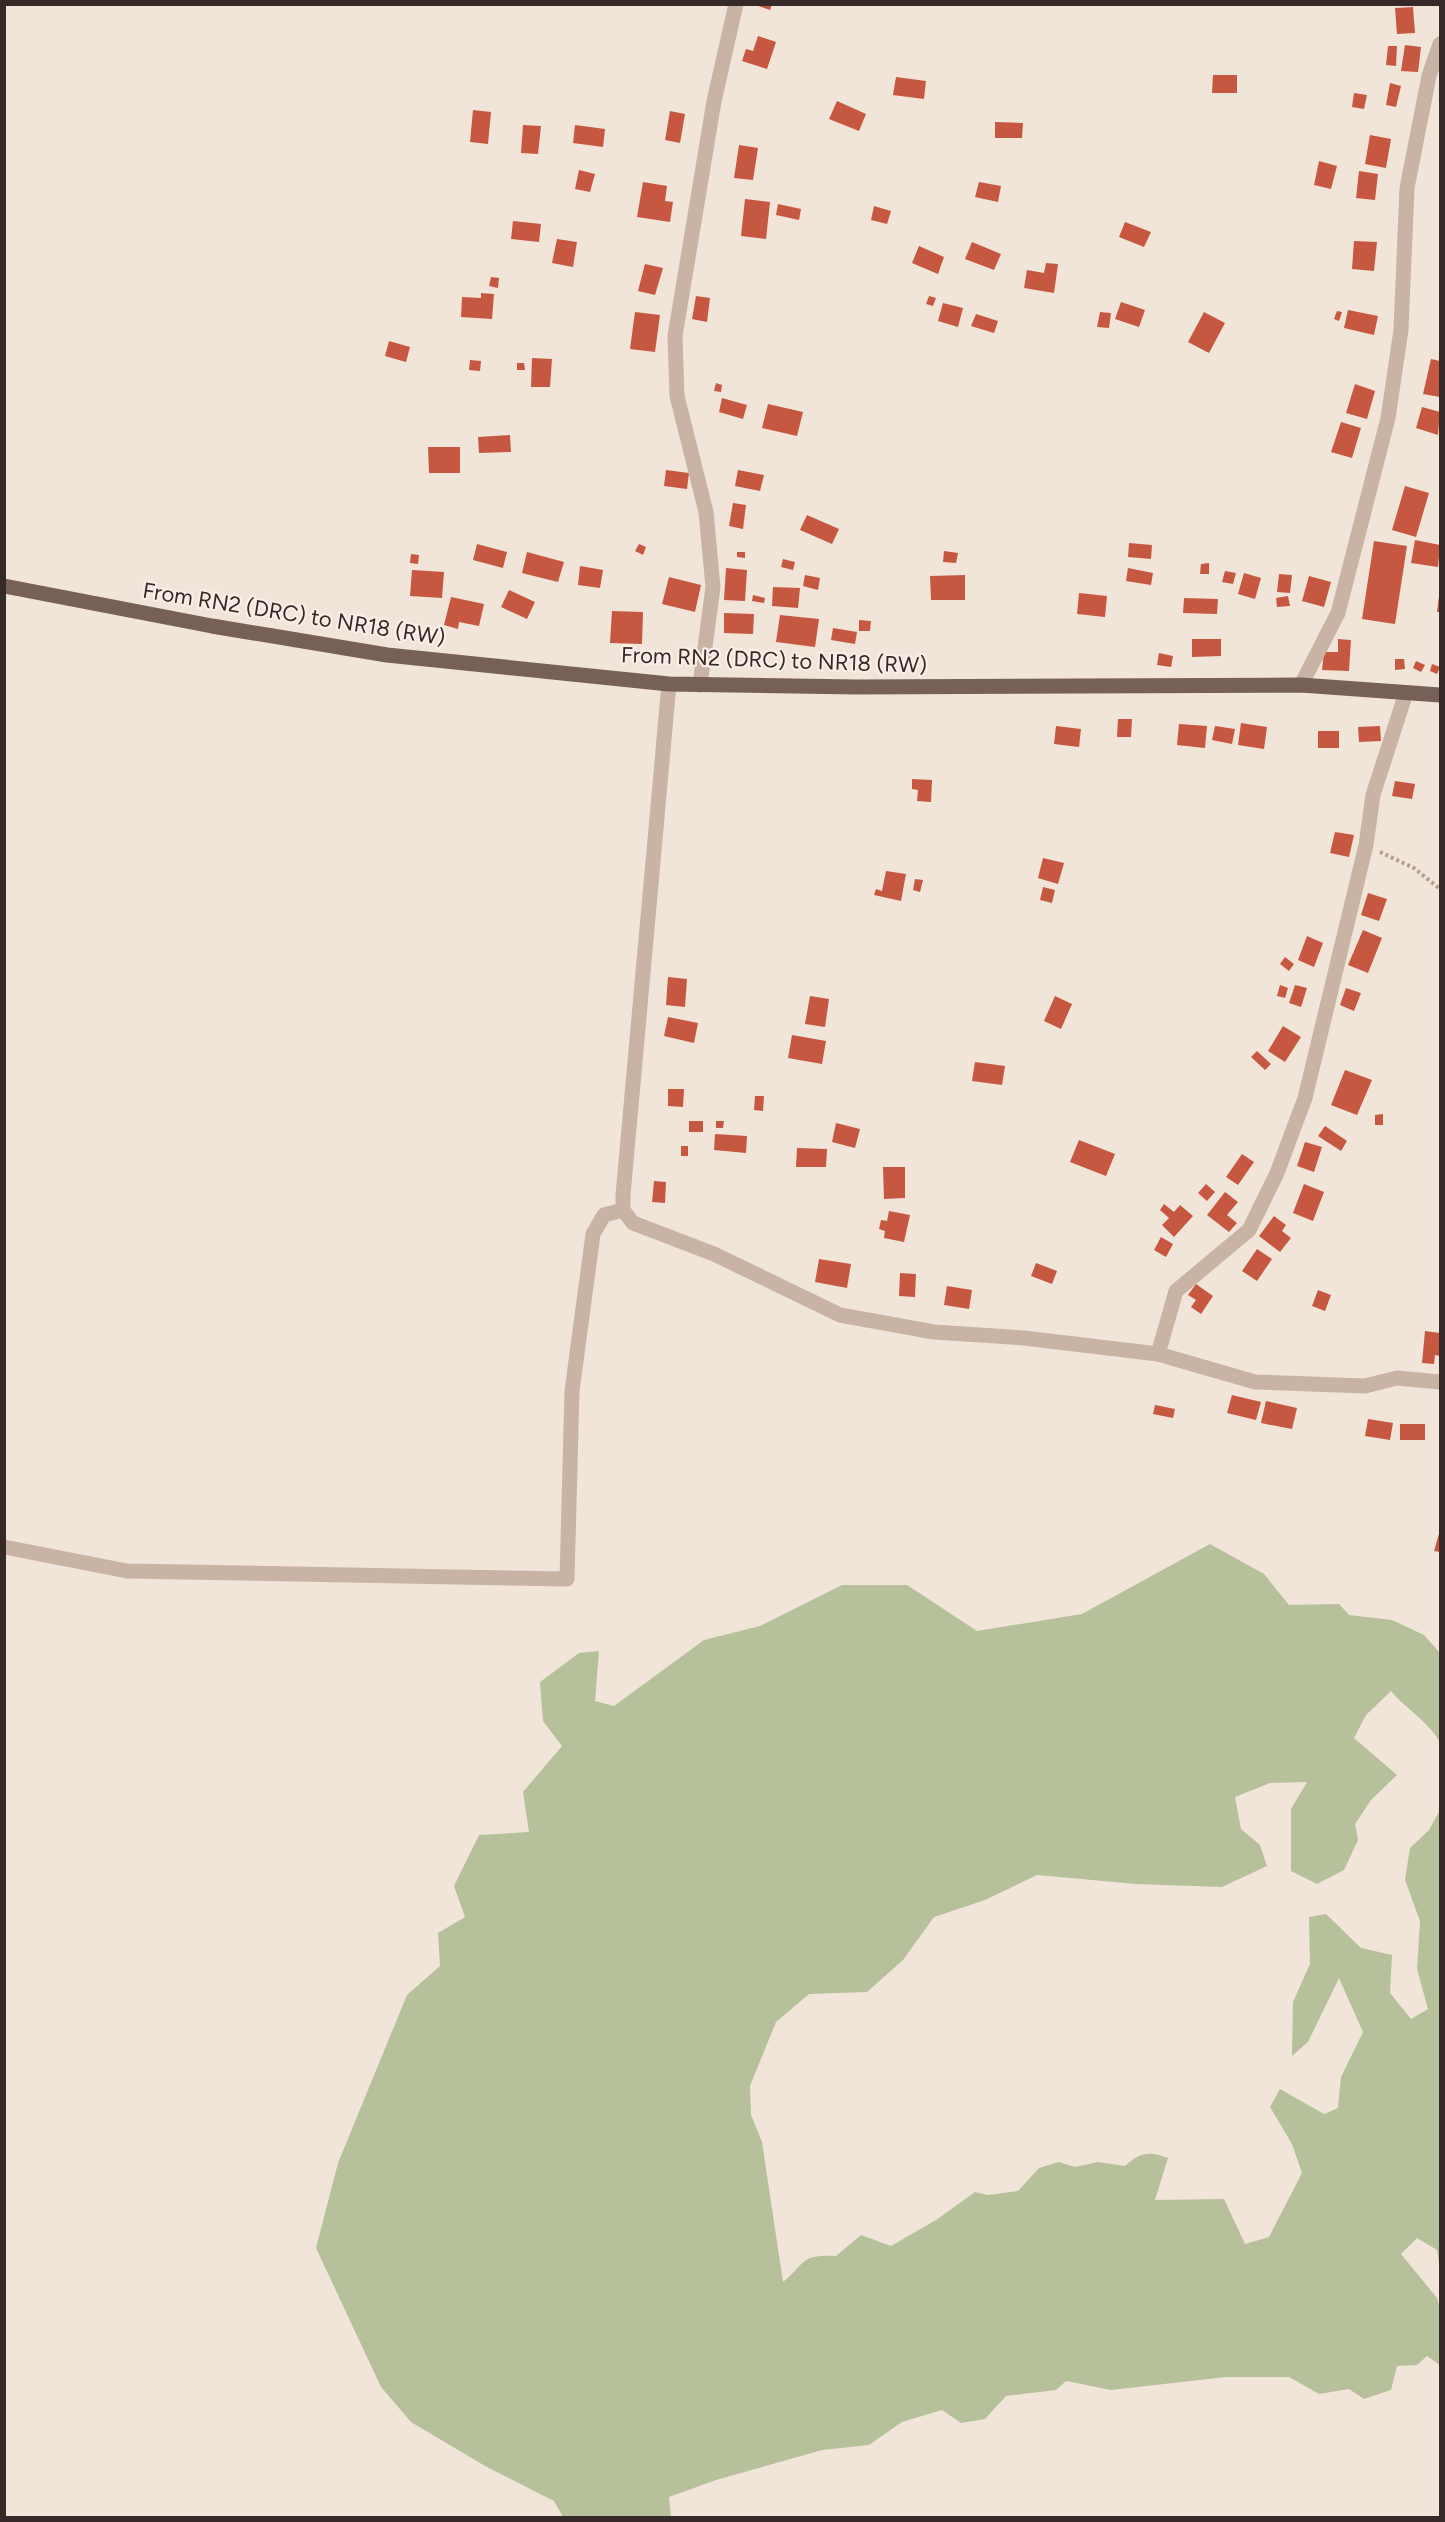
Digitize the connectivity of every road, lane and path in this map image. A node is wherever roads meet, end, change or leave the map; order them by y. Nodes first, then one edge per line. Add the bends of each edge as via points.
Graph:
1 (736, 4) edge
2 (1440, 44) edge
3 (4, 586) edge
4 (669, 684) junction
5 (700, 685) junction
6 (1301, 685) junction
7 (1406, 693) junction
8 (1440, 695) edge
9 (1366, 845) junction
10 (1440, 889) edge
11 (623, 1210) junction
12 (1158, 1354) junction
13 (1440, 1382) edge
14 (4, 1547) edge

1 - 5 street via 714,101 675,336 677,396 706,512 713,587
2 - 6 street via 1429,76 1407,188 1401,330 1388,417 1338,613
3 - 4 main road, From RN2 (DRC) to NR18 (RW) via 387,655
4 - 5 main road, From RN2 (DRC) to NR18 (RW)
4 - 11 street
5 - 6 main road, From RN2 (DRC) to NR18 (RW)
6 - 7 main road, From RN2 (DRC) to NR18 (RW)
7 - 8 main road, From RN2 (DRC) to NR18 (RW)
7 - 9 street via 1373,795
9 - 10 path via 1413,868
9 - 12 street via 1305,1098 1276,1173 1249,1230 1176,1291
11 - 12 street via 633,1224 714,1254 840,1314 934,1332
11 - 14 street via 604,1215 593,1234 572,1391 567,1579 127,1571
12 - 13 street via 1255,1382 1365,1386 1397,1378

